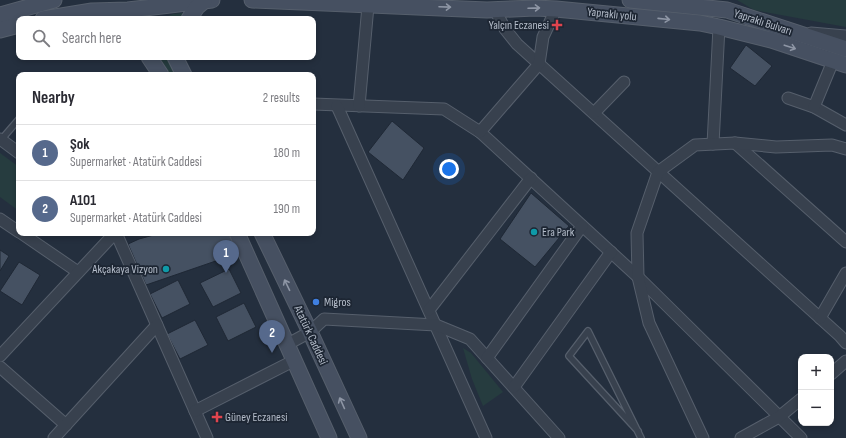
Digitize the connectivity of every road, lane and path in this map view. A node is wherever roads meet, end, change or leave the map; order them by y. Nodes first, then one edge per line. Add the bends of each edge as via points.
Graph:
1 (54, 0) edge
2 (204, 0) edge
3 (212, 0) edge
4 (252, 0) edge
5 (630, 0) edge
6 (714, 4) edge
7 (18, 5) edge
8 (368, 6) junction
9 (494, 6) edge
10 (150, 9) edge
11 (556, 9) junction
12 (107, 10) edge
13 (0, 15) edge
14 (59, 16) edge
15 (190, 16) edge
16 (16, 26) edge
17 (719, 27) junction
18 (0, 30) edge
19 (792, 31) junction
20 (846, 36) edge
21 (846, 49) edge
22 (151, 60) edge
23 (176, 60) edge
24 (182, 60) edge
25 (840, 63) edge
26 (539, 64) junction
27 (159, 72) edge
28 (182, 72) edge
29 (184, 72) edge
30 (624, 82) dead end
31 (788, 98) dead end
32 (316, 104) edge
33 (337, 106) junction
34 (359, 106) junction
35 (814, 107) junction
36 (594, 113) junction
37 (16, 122) edge
38 (846, 125) edge
39 (480, 132) junction
40 (0, 140) edge
41 (735, 143) junction
42 (713, 144) junction
43 (846, 149) edge
44 (16, 151) edge
45 (658, 172) junction
46 (531, 178) junction
47 (0, 219) edge
48 (582, 226) junction
49 (16, 229) edge
50 (26, 236) edge
51 (112, 236) edge
52 (116, 236) edge
53 (238, 236) edge
54 (263, 236) edge
55 (846, 242) edge
56 (611, 252) junction
57 (78, 272) junction
58 (846, 272) edge
59 (638, 277) junction
60 (429, 310) junction
61 (820, 318) junction
62 (157, 325) junction
63 (436, 325) junction
64 (310, 332) junction
65 (846, 343) edge
66 (288, 344) junction
67 (2, 352) edge
68 (487, 358) junction
69 (295, 360) junction
70 (846, 361) edge
71 (0, 367) edge
72 (834, 371) edge
73 (514, 388) junction
74 (798, 401) edge
75 (194, 411) junction
76 (779, 417) junction
77 (66, 425) junction
78 (638, 431) junction
79 (54, 438) edge
80 (207, 438) edge
81 (329, 438) edge
82 (359, 438) edge
83 (486, 438) edge
84 (559, 438) edge
85 (641, 438) edge
86 (703, 438) edge
87 (741, 438) edge
88 (801, 438) edge

1 - 7 main road
2 - 3 main road
2 - 10 main road
2 - 15 main road
4 - 8 main road, Yapraklı yolu
5 - 6 main road, Yapraklı Bulvarı
6 - 19 main road, Yapraklı Bulvarı
7 - 13 main road
8 -> 9 main road, Yapraklı yolu
8 - 34 street
9 -> 11 main road, Yapraklı yolu
9 - 26 street via 505,29
10 - 12 main road
11 -> 17 main road, Yapraklı yolu
11 - 26 street via 543,37
12 - 14 main road
16 - 18 main road
17 -> 25 main road, Yapraklı yolu via 770,40
17 - 42 street
19 - 20 street
19 - 21 main road, Yapraklı Bulvarı
22 - 27 main road
23 - 28 main road
24 - 29 main road
25 - 35 street
26 - 36 street
26 - 39 street
30 - 36 street
31 - 35 street
32 - 33 street
33 - 34 street
33 - 60 street
34 - 39 street via 444,109
35 - 38 street
36 - 45 street
37 - 40 lane
39 - 46 street
40 - 44 street
41 - 42 street
41 - 43 street via 776,147 832,144
41 - 55 street
42 - 45 street via 695,145
45 - 59 street via 637,233
45 - 61 street
46 - 48 street
46 - 60 street
47 - 49 street
48 - 56 street
48 - 68 street
50 - 57 street
51 - 57 street
52 - 62 street
53 - 66 main road, Atatürk Caddesi
64 -> 54 main road, Atatürk Caddesi
56 - 59 street
56 - 73 street
57 - 67 street
58 - 61 street
59 - 76 street
59 - 86 street via 649,323
60 - 63 street
61 - 65 street
62 - 75 street
62 - 77 street
63 - 64 street via 324,319
63 - 68 street via 470,339
63 - 83 street
64 - 66 street
82 -> 64 main road, Atatürk Caddesi
66 - 69 main road, Atatürk Caddesi
68 - 73 street
69 - 75 street
69 - 81 main road, Atatürk Caddesi
70 - 72 street
71 - 77 street
73 - 84 street
74 - 76 street
75 - 80 street
76 - 87 street
76 - 88 street
77 - 79 street
78 - 78 lane via 570,356 588,331 598,353
78 - 85 lane

